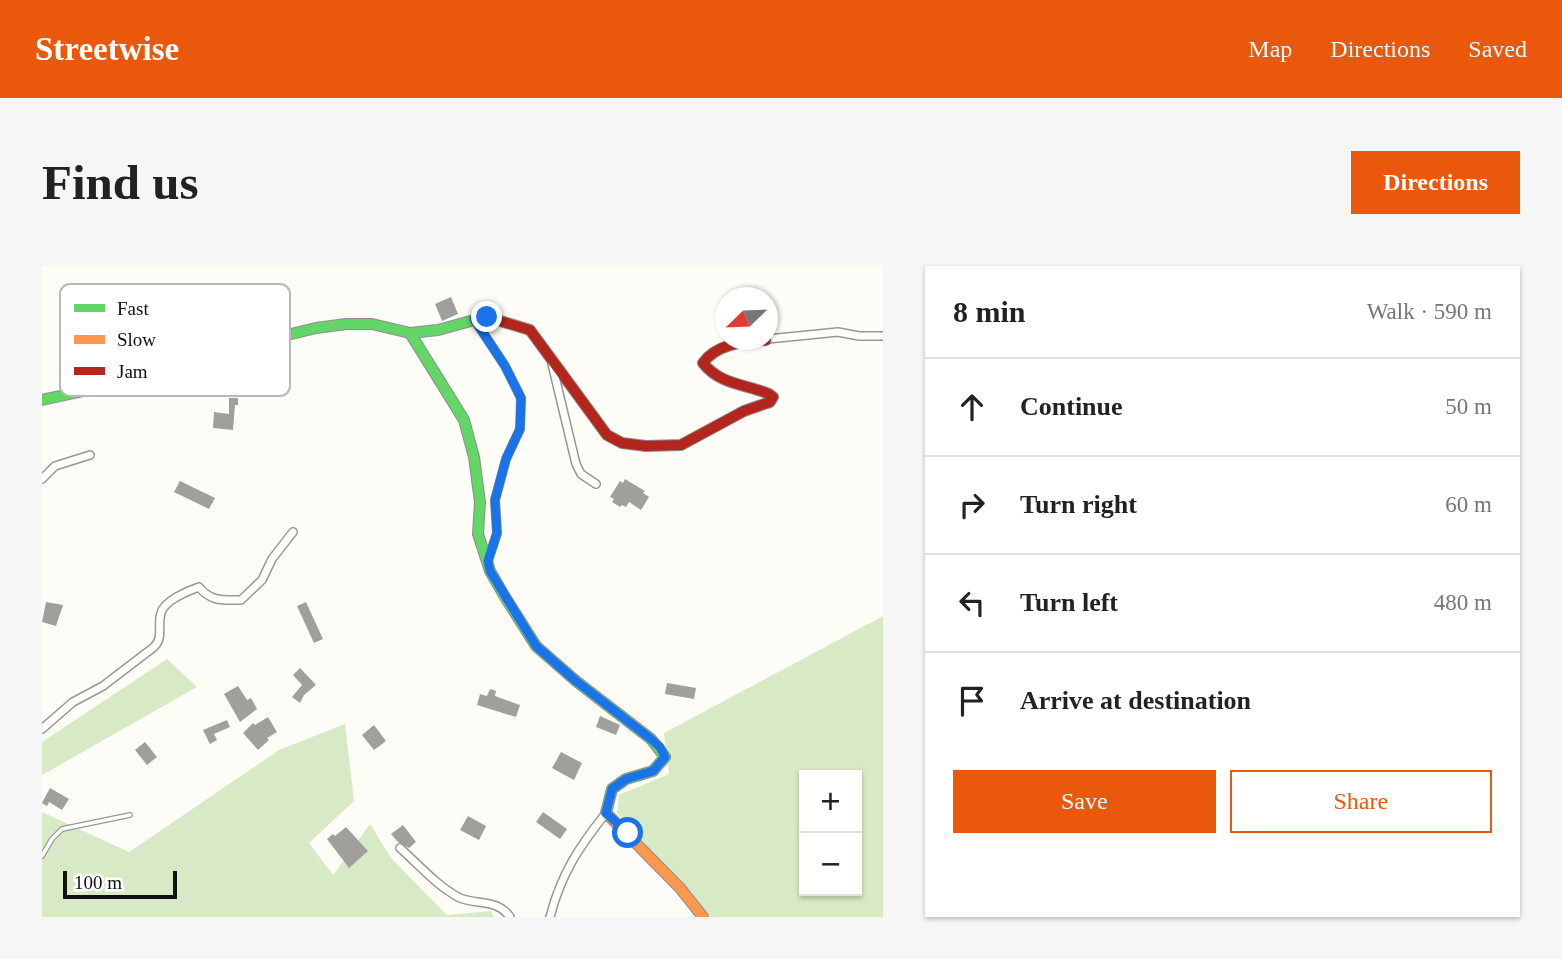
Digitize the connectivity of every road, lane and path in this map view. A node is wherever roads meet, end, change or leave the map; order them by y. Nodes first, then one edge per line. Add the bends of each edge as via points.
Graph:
1 (474, 319) junction
2 (410, 333) junction
3 (290, 334) edge
4 (883, 336) edge
5 (778, 338) edge
6 (719, 350) edge
7 (550, 356) junction
8 (62, 396) edge
9 (42, 400) edge
10 (90, 455) dead end
11 (42, 479) edge
12 (596, 484) dead end
13 (293, 532) dead end
14 (488, 561) junction
15 (42, 729) edge
16 (606, 813) junction
17 (130, 815) dead end
18 (400, 848) dead end
19 (42, 856) edge
20 (510, 917) edge
21 (550, 917) edge
22 (703, 917) edge

1 - 2 street
1 - 7 street via 492,317 530,330
1 - 14 street via 521,398 520,429 495,500 497,533
2 - 3 street via 372,324 345,324
2 - 14 street via 464,420 480,502 478,534
4 - 5 street via 838,332
6 - 7 street via 703,363 711,372 769,394 770,402 681,445 622,443 607,435
7 - 12 street via 576,464 581,474
8 - 9 street
10 - 11 street via 55,466
13 - 15 street via 271,559 262,580 241,600 206,596 199,587 167,603 161,611 159,642
14 - 16 street via 536,646 651,739 665,757 653,771 626,779 612,789
16 - 21 street via 569,863
16 - 22 street
17 - 19 lane via 62,829
18 - 20 street via 449,891 499,906

